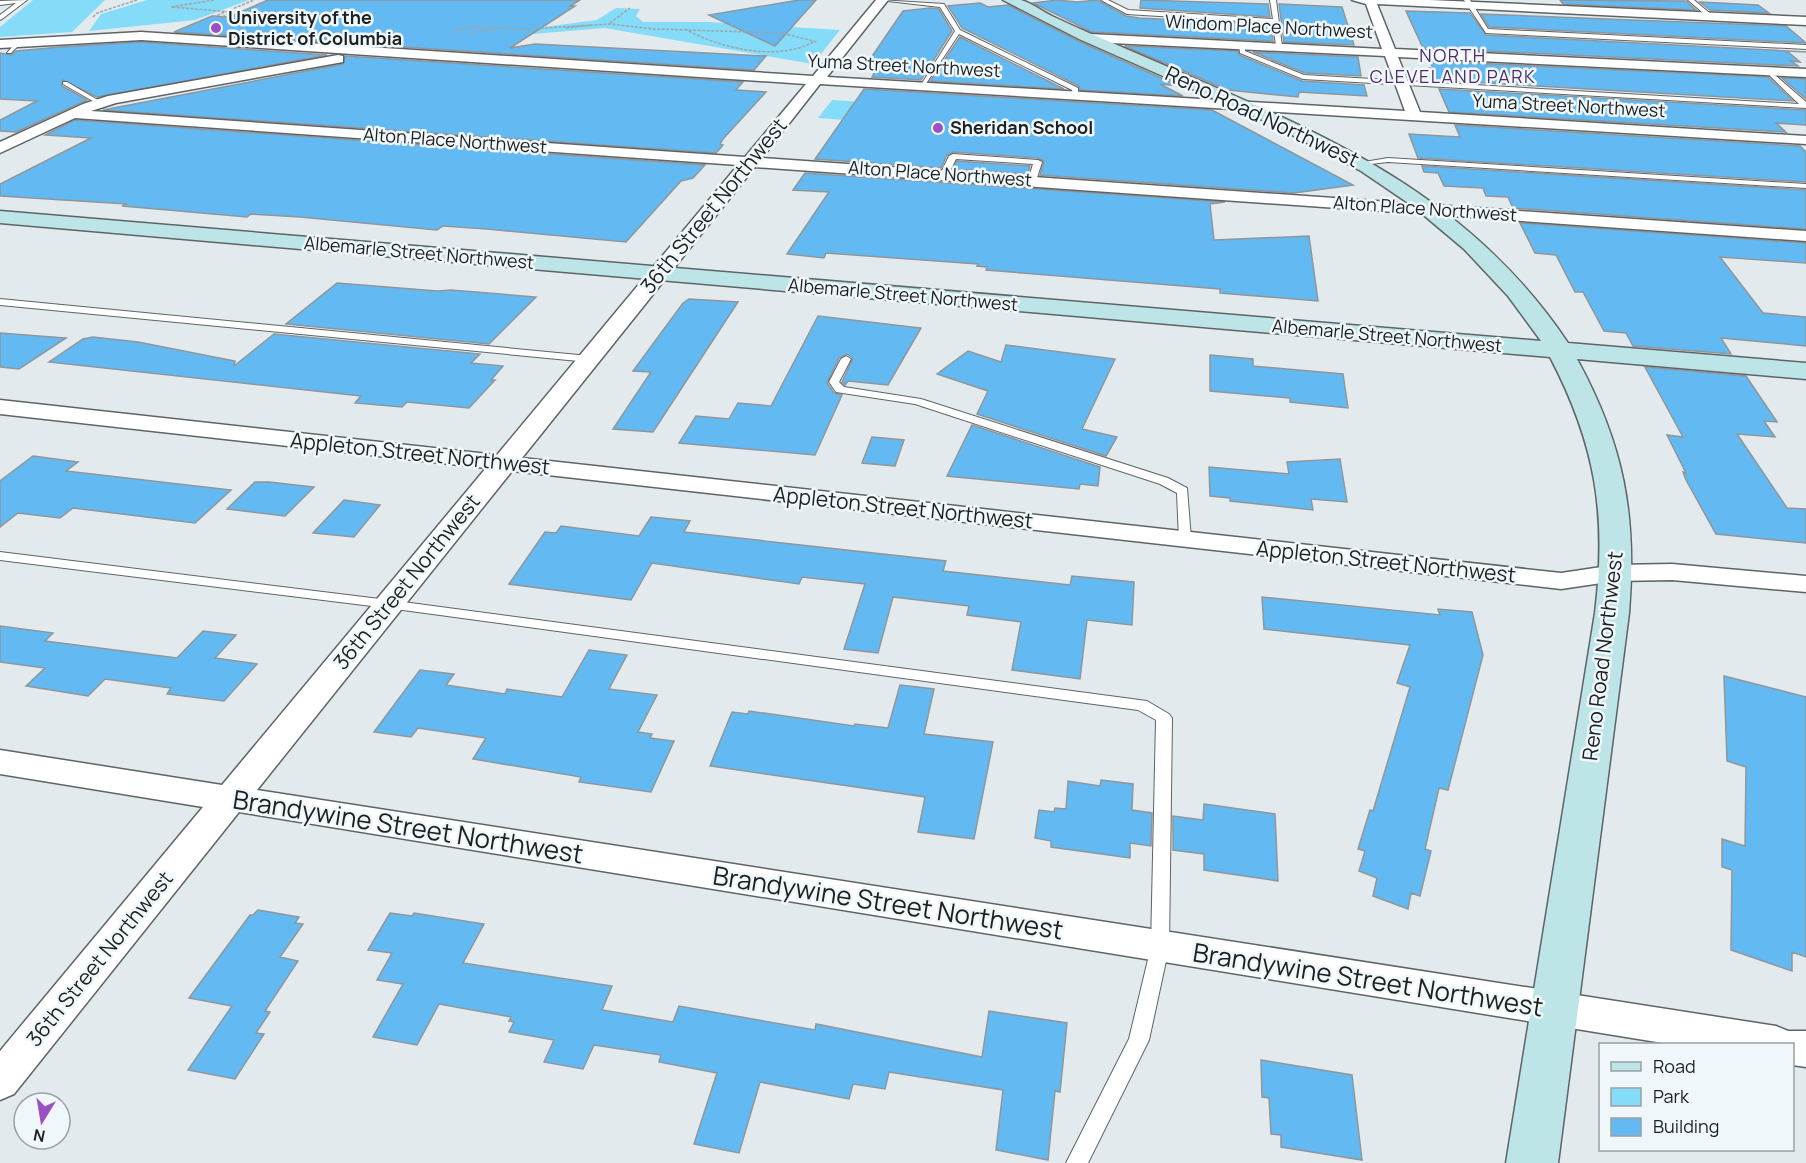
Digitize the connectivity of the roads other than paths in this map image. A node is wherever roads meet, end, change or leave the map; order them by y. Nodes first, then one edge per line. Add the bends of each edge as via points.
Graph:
1 (882, 0) edge
2 (1010, 0) edge
3 (1104, 0) edge
4 (1273, 0) edge
5 (1358, 0) edge
6 (1371, 0) edge
7 (1691, 0) edge
8 (23, 1) edge
9 (0, 3) edge
10 (1468, 3) edge
11 (1711, 17) junction
12 (0, 18) edge
13 (1275, 21) junction
14 (1806, 21) edge
15 (958, 31) junction
16 (1090, 38) junction
17 (1242, 44) junction
18 (1279, 46) junction
19 (1806, 47) edge
20 (5, 48) edge
21 (1389, 51) junction
22 (368, 52) junction
23 (1768, 71) junction
24 (1806, 73) edge
25 (817, 80) junction
26 (1401, 82) junction
27 (65, 83) dead end
28 (921, 87) junction
29 (1075, 96) junction
30 (100, 103) junction
31 (1246, 106) junction
32 (1806, 106) edge
33 (74, 114) junction
34 (1414, 116) junction
35 (1806, 140) edge
36 (0, 148) edge
37 (751, 161) junction
38 (1362, 163) junction
39 (1806, 186) edge
40 (1430, 209) junction
41 (0, 217) edge
42 (1806, 236) edge
43 (658, 274) junction
44 (0, 302) edge
45 (1560, 350) junction
46 (589, 359) junction
47 (846, 359) dead end
48 (1806, 371) edge
49 (0, 407) edge
50 (504, 463) junction
51 (1185, 539) junction
52 (0, 556) edge
53 (1615, 573) junction
54 (1806, 584) edge
55 (388, 604) junction
56 (0, 762) edge
57 (230, 798) junction
58 (1160, 947) junction
59 (1556, 1010) junction
60 (1770, 1043) edge
61 (0, 1081) edge
62 (1077, 1163) edge
63 (1532, 1163) edge

1 - 15 lane via 942,5
1 - 25 street, 36th Street Northwest
2 - 16 main road, Reno Road Northwest
3 - 13 lane via 1140,14
4 - 13 lane
5 - 6 street
6 - 10 street
6 - 21 street
7 - 11 lane
8 - 9 lane
8 - 12 lane
10 - 11 street
10 - 19 lane via 1486,31
11 - 14 street
13 - 18 lane
15 - 28 lane
15 - 29 lane via 1076,89
16 - 17 street, Windom Place Northwest
16 - 31 main road, Reno Road Northwest
17 - 18 street, Windom Place Northwest
17 - 26 lane via 1242,52 1303,77
18 - 21 street, Windom Place Northwest
20 - 22 street, Yuma Street Northwest via 19,42 141,36
21 - 23 street, Windom Place Northwest
21 - 26 street
22 - 25 street, Yuma Street Northwest
22 - 30 street
23 - 24 street, Windom Place Northwest
23 - 32 lane
25 - 28 street, Yuma Street Northwest
25 - 37 street, 36th Street Northwest
26 - 32 lane
26 - 34 street
27 - 30 lane
28 - 29 street, Yuma Street Northwest
29 - 31 street, Yuma Street Northwest
30 - 33 street
31 - 34 street, Yuma Street Northwest
31 - 38 main road, Reno Road Northwest
33 - 36 street
33 - 37 street, Alton Place Northwest
34 - 35 street, Yuma Street Northwest
37 - 40 street, Alton Place Northwest
37 - 43 street, 36th Street Northwest
38 - 39 lane via 1388,160
38 - 40 main road, Reno Road Northwest
40 - 42 street, Alton Place Northwest
40 - 45 main road, Reno Road Northwest via 1503,274
41 - 43 main road, Albemarle Street Northwest
43 - 45 main road, Albemarle Street Northwest
43 - 46 street, 36th Street Northwest
44 - 46 lane
45 - 48 main road, Albemarle Street Northwest
45 - 53 main road, Reno Road Northwest via 1586,402 1607,460 1616,521
46 - 50 street, 36th Street Northwest
47 - 51 lane via 834,382 840,390 917,401 1164,481 1183,492
49 - 50 street, Appleton Street Northwest
50 - 51 street, Appleton Street Northwest
50 - 55 street, 36th Street Northwest
51 - 53 street, Appleton Street Northwest via 1560,581
52 - 55 lane
53 - 54 street, Appleton Street Northwest via 1690,573
53 - 59 main road, Reno Road Northwest
55 - 57 street, 36th Street Northwest
55 - 58 lane via 1142,705 1164,718
56 - 57 street, Brandywine Street Northwest
57 - 58 street, Brandywine Street Northwest
57 - 61 street, 36th Street Northwest
58 - 59 street, Brandywine Street Northwest
58 - 62 lane via 1139,1040
59 - 60 street, Brandywine Street Northwest
59 - 63 main road, Reno Road Northwest

